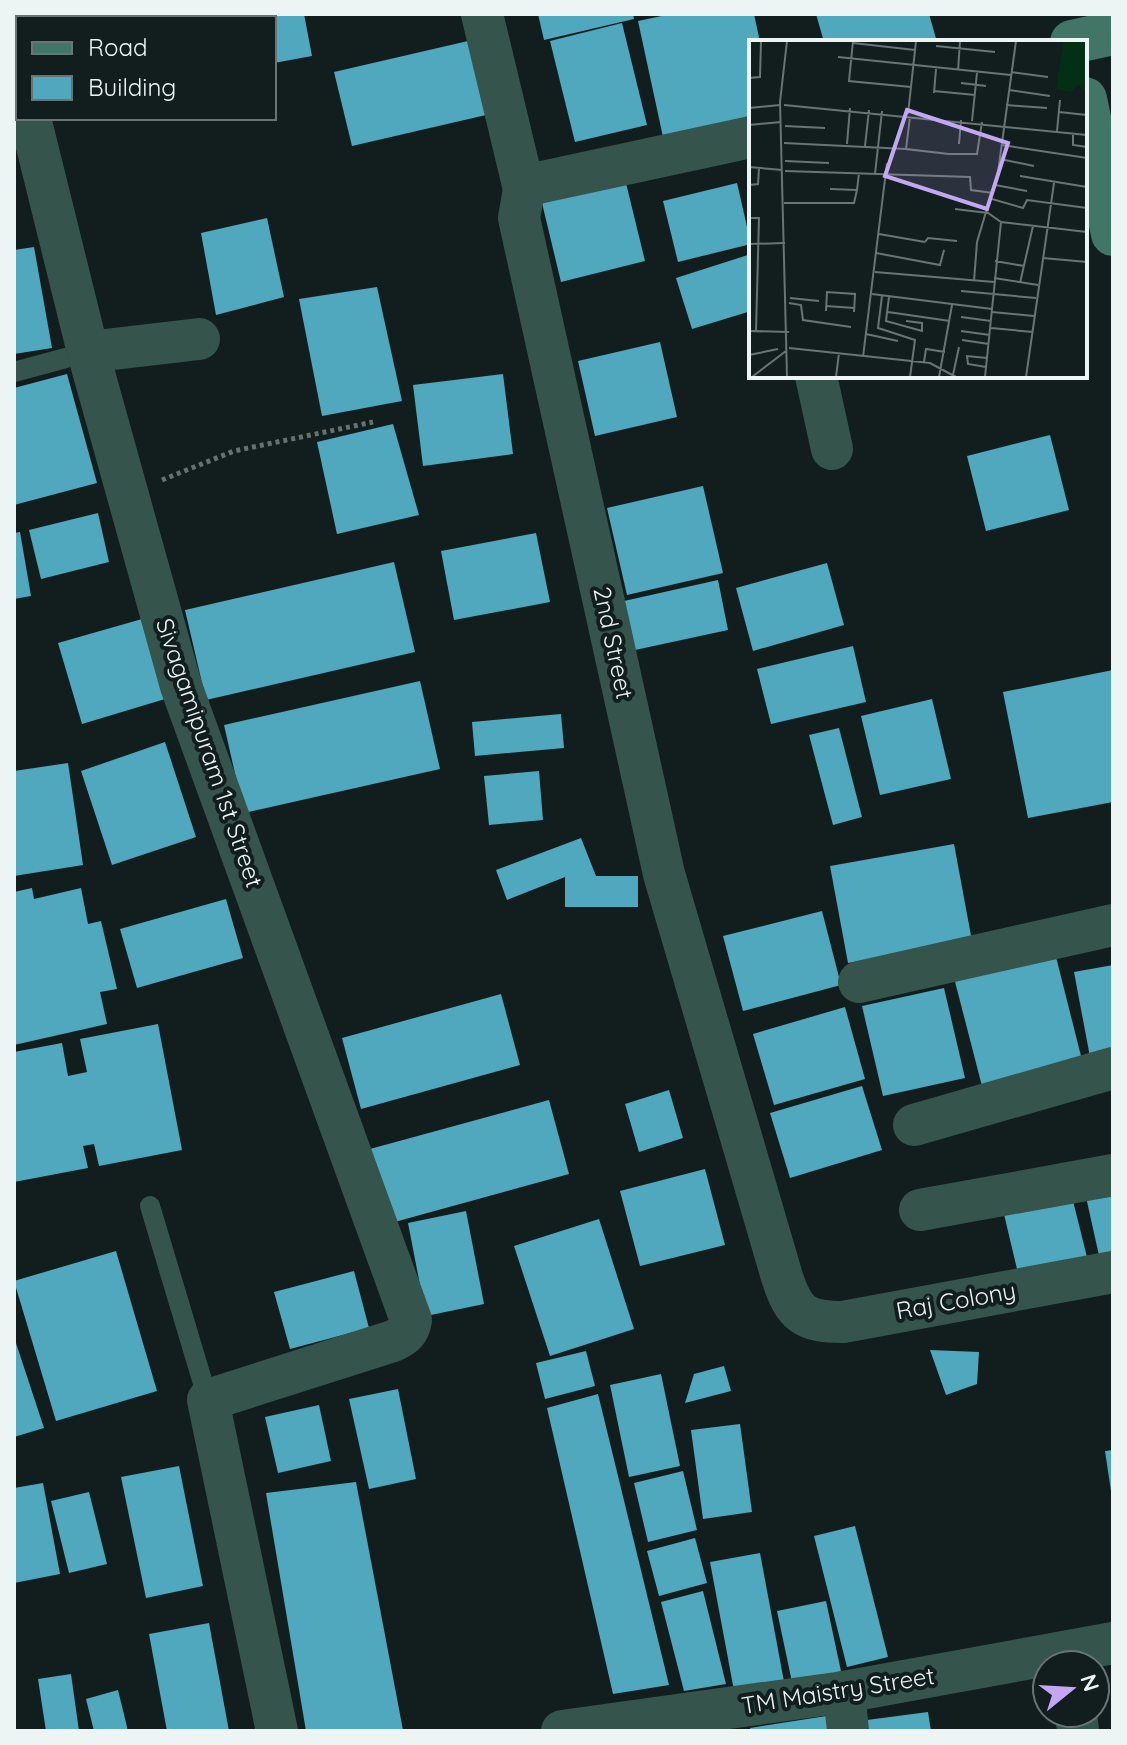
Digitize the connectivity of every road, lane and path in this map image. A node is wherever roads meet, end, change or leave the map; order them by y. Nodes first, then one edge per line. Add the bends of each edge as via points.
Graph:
1 (482, 14) edge
2 (1066, 14) edge
3 (1113, 33) edge
4 (1072, 40) edge
5 (1081, 40) edge
6 (1087, 109) edge
7 (30, 120) edge
8 (749, 137) edge
9 (524, 189) junction
10 (1113, 234) edge
11 (199, 339) dead end
12 (88, 352) junction
13 (14, 372) edge
14 (816, 378) edge
15 (373, 422) dead end
16 (832, 449) dead end
17 (128, 494) junction
18 (1113, 925) edge
19 (859, 982) dead end
20 (1113, 1068) edge
21 (914, 1125) dead end
22 (1113, 1175) edge
23 (150, 1206) dead end
24 (920, 1210) dead end
25 (1113, 1272) edge
26 (801, 1314) joint
27 (208, 1400) junction
28 (1031, 1667) edge
29 (846, 1711) edge
30 (622, 1728) edge
31 (277, 1731) edge
32 (562, 1731) edge

1 - 9 street, 2nd Street
2 - 4 main road
3 - 5 main road
6 - 10 main road
7 - 12 street, Sivagamipuram 1st Street
8 - 9 street via 546,179
9 - 26 street, 2nd Street via 519,218 664,874 782,1277
11 - 12 street
12 - 13 lane
12 - 17 street, Sivagamipuram 1st Street
14 - 16 street
15 - 17 path via 234,451
17 - 27 street, Sivagamipuram 1st Street via 181,686 411,1320 410,1329 393,1341
18 - 19 street
20 - 21 street
22 - 24 street
23 - 27 lane
25 - 26 street, Raj Colony via 843,1322 818,1322
27 - 31 street
28 - 29 street, TM Maistry Street
29 - 30 street, TM Maistry Street
30 - 32 street, TM Maistry Street

